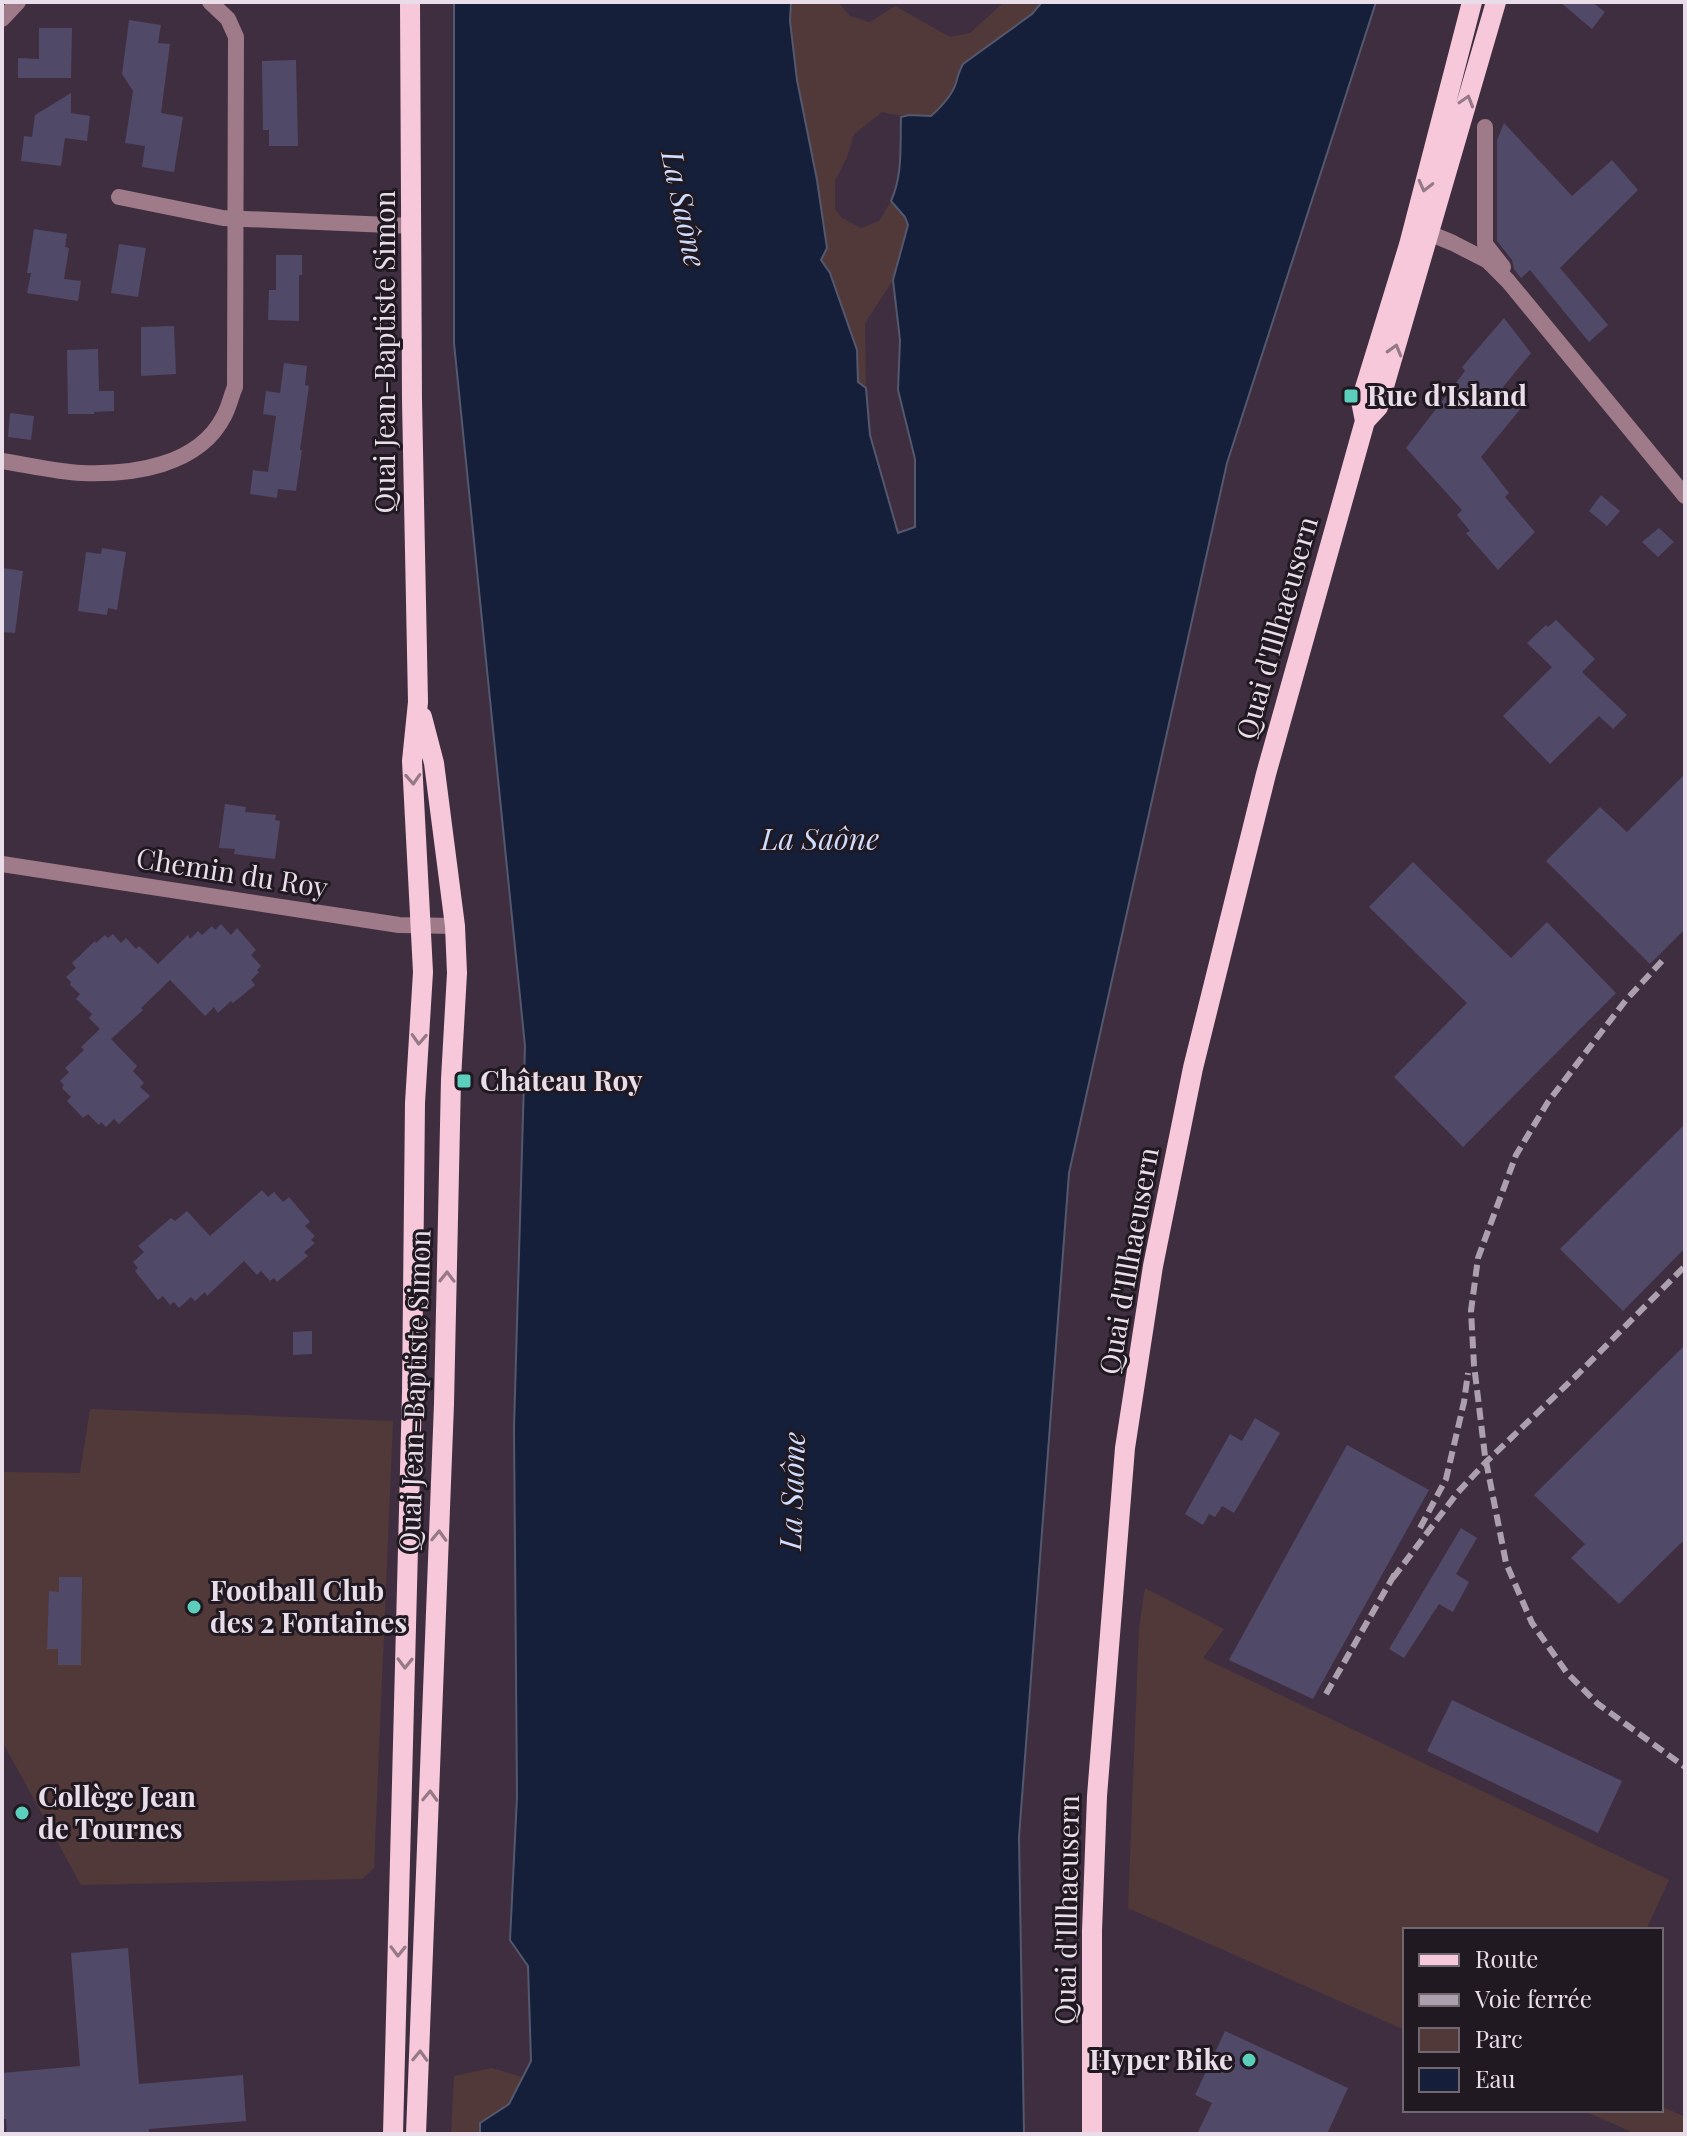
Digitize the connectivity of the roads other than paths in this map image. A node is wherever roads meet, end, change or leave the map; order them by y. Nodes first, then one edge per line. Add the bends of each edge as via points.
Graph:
1 (18, 2) edge
2 (210, 2) edge
3 (410, 2) edge
4 (1472, 2) edge
5 (1496, 2) edge
6 (2, 19) edge
7 (1485, 127) dead end
8 (119, 197) dead end
9 (235, 219) junction
10 (413, 226) junction
11 (1422, 230) junction
12 (1508, 281) junction
13 (2, 461) edge
14 (1685, 496) edge
15 (418, 702) junction
16 (2, 864) edge
17 (420, 926) junction
18 (455, 926) junction
19 (399, 1903) junction
20 (426, 1903) junction
21 (393, 2134) edge
22 (416, 2134) edge
23 (1092, 2134) edge

1 - 6 street
2 - 9 street via 228,19 236,37
3 - 10 main road, Quai Jean-Baptiste Simon
4 -> 11 main road, Quai d'Illhaeusern
11 -> 5 main road, Quai d'Illhaeusern
7 - 12 street via 1485,244
8 - 9 street
9 - 10 street
9 - 13 street via 235,387 211,435 188,454 151,468 116,473
10 - 15 main road, Quai Jean-Baptiste Simon
11 - 12 street via 1488,261
11 - 23 main road, Quai d'Illhaeusern via 1378,407 1365,421 1266,774 1193,1068 1153,1266 1125,1448 1097,1796
12 - 14 street
15 -> 17 main road, Quai Jean-Baptiste Simon via 412,761
15 - 18 main road, Quai Jean-Baptiste Simon via 434,763
16 - 17 street, Chemin du Roy
17 - 18 street, Chemin du Roy
17 -> 19 main road, Quai Jean-Baptiste Simon
20 -> 18 main road, Quai Jean-Baptiste Simon
19 - 20 main road
19 -> 21 main road, Quai Jean-Baptiste Simon
22 -> 20 main road, Quai Jean-Baptiste Simon

